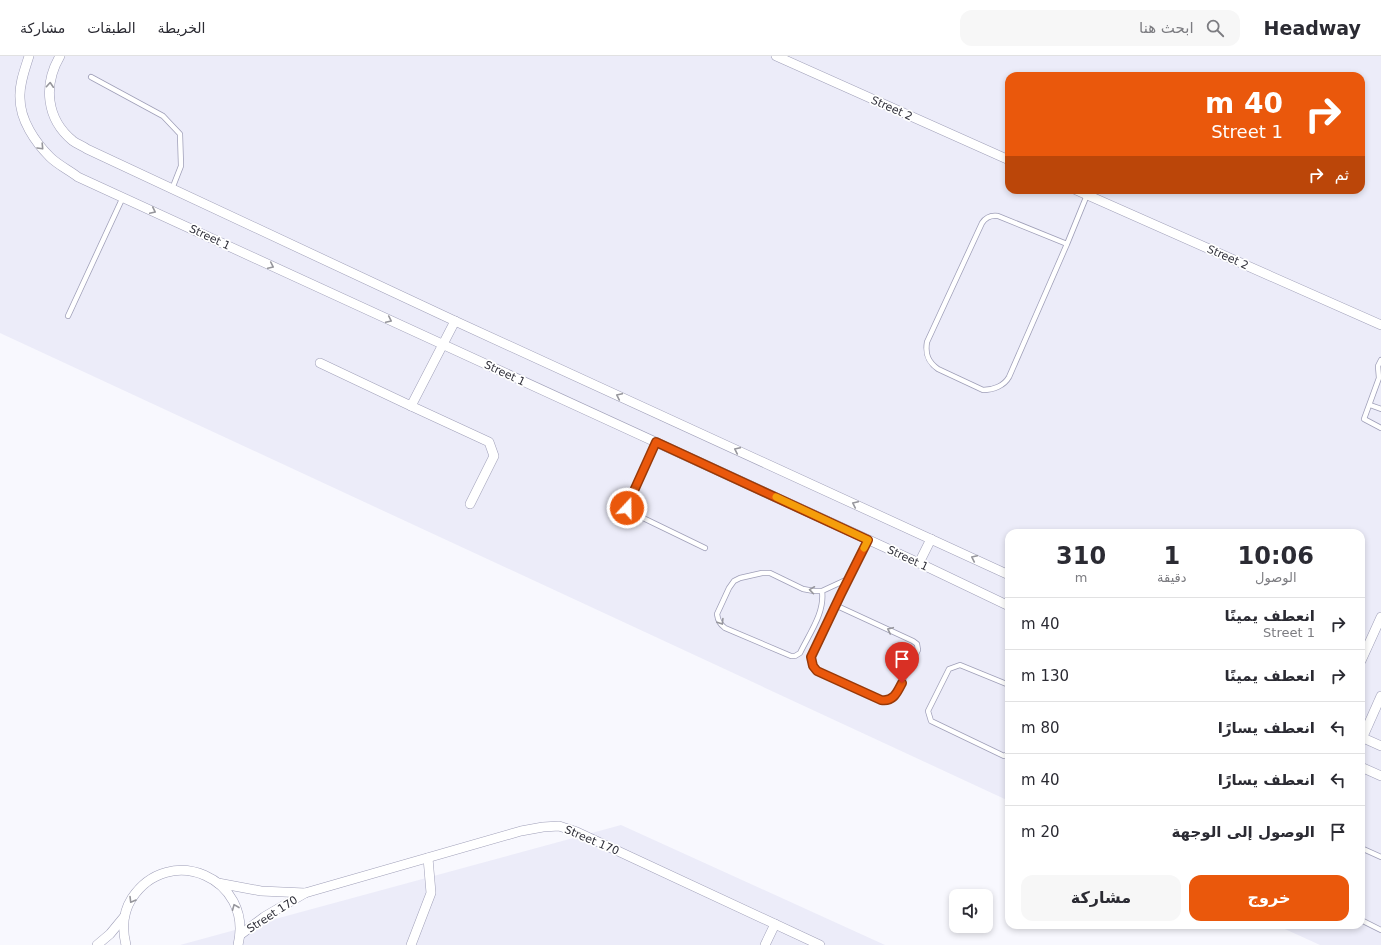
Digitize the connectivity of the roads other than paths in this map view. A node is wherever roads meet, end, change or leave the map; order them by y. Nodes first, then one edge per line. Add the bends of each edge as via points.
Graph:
1 (29, 56) edge
2 (60, 56) edge
3 (776, 56) edge
4 (91, 77) dead end
5 (1005, 158) edge
6 (172, 189) junction
7 (1086, 195) joint
8 (123, 197) junction
9 (1067, 244) junction
10 (68, 316) dead end
11 (455, 321) junction
12 (1381, 325) edge
13 (444, 345) junction
14 (1381, 360) edge
15 (320, 363) dead end
16 (1370, 405) junction
17 (411, 406) junction
18 (1381, 409) edge
19 (1381, 428) edge
20 (656, 442) junction
21 (470, 504) dead end
22 (931, 539) junction
23 (868, 540) junction
24 (705, 548) dead end
25 (919, 563) junction
26 (1005, 572) edge
27 (848, 579) junction
28 (822, 591) junction
29 (836, 604) junction
30 (1005, 604) edge
31 (1381, 617) edge
32 (1365, 652) edge
33 (1005, 683) edge
34 (1381, 697) edge
35 (1365, 730) edge
36 (1365, 740) edge
37 (1381, 746) edge
38 (1005, 755) edge
39 (1365, 769) edge
40 (1381, 776) edge
41 (1365, 850) edge
42 (1381, 857) edge
43 (428, 858) junction
44 (218, 883) junction
45 (305, 893) junction
46 (124, 917) junction
47 (1365, 922) edge
48 (775, 924) junction
49 (1381, 930) edge
50 (240, 935) junction
51 (97, 945) edge
52 (126, 945) edge
53 (238, 945) edge
54 (411, 945) edge
55 (765, 945) edge
56 (820, 945) edge

1 -> 8 street, Street 1 via 22,78 20,98 22,114 36,142 51,158 78,177
6 -> 2 street via 87,149 62,129 54,116 49,97 50,79
3 - 5 street, Street 2
4 - 6 lane via 163,116 180,134 181,166
6 - 11 street
7 - 9 lane
7 - 12 street, Street 2
8 - 10 lane
8 -> 13 street, Street 1
9 - 9 lane via 1005,383 983,390 933,366 927,355 927,342 985,219 998,216
11 - 13 street
22 -> 11 street
13 - 17 street
13 - 20 street, Street 1
14 - 16 lane via 1378,366 1379,378
15 - 17 street
16 - 18 lane
16 - 19 lane via 1364,419
17 - 21 street via 488,442 494,456
20 - 23 street, Street 1
20 - 24 lane via 627,508 634,514
22 - 25 street
26 -> 22 street
23 - 25 street, Street 1
23 - 27 lane
25 - 30 street, Street 1
27 - 28 lane
27 - 29 lane
28 -> 28 lane via 803,589 770,572 740,578 729,588 717,618 725,628 795,656 800,653 820,614
29 -> 29 lane via 811,657 813,666 817,671 881,700 892,698 918,650 916,644
31 - 32 street
33 - 38 lane via 960,665 949,669 928,712 931,721
34 - 35 street
36 - 37 street
39 - 40 street
41 - 42 lane
43 - 45 street, Street 170
43 - 48 street, Street 170 via 521,831 559,826
43 - 54 street via 431,892
44 - 45 street, Street 170 via 261,891
44 -> 46 street via 205,875 191,871 162,874 148,881 137,891
50 -> 44 street via 240,920 236,906
45 - 50 street, Street 170 via 264,917
46 - 51 street
46 - 52 street via 123,935
47 - 49 lane
48 - 55 street
48 - 56 street, Street 170
50 - 53 street

